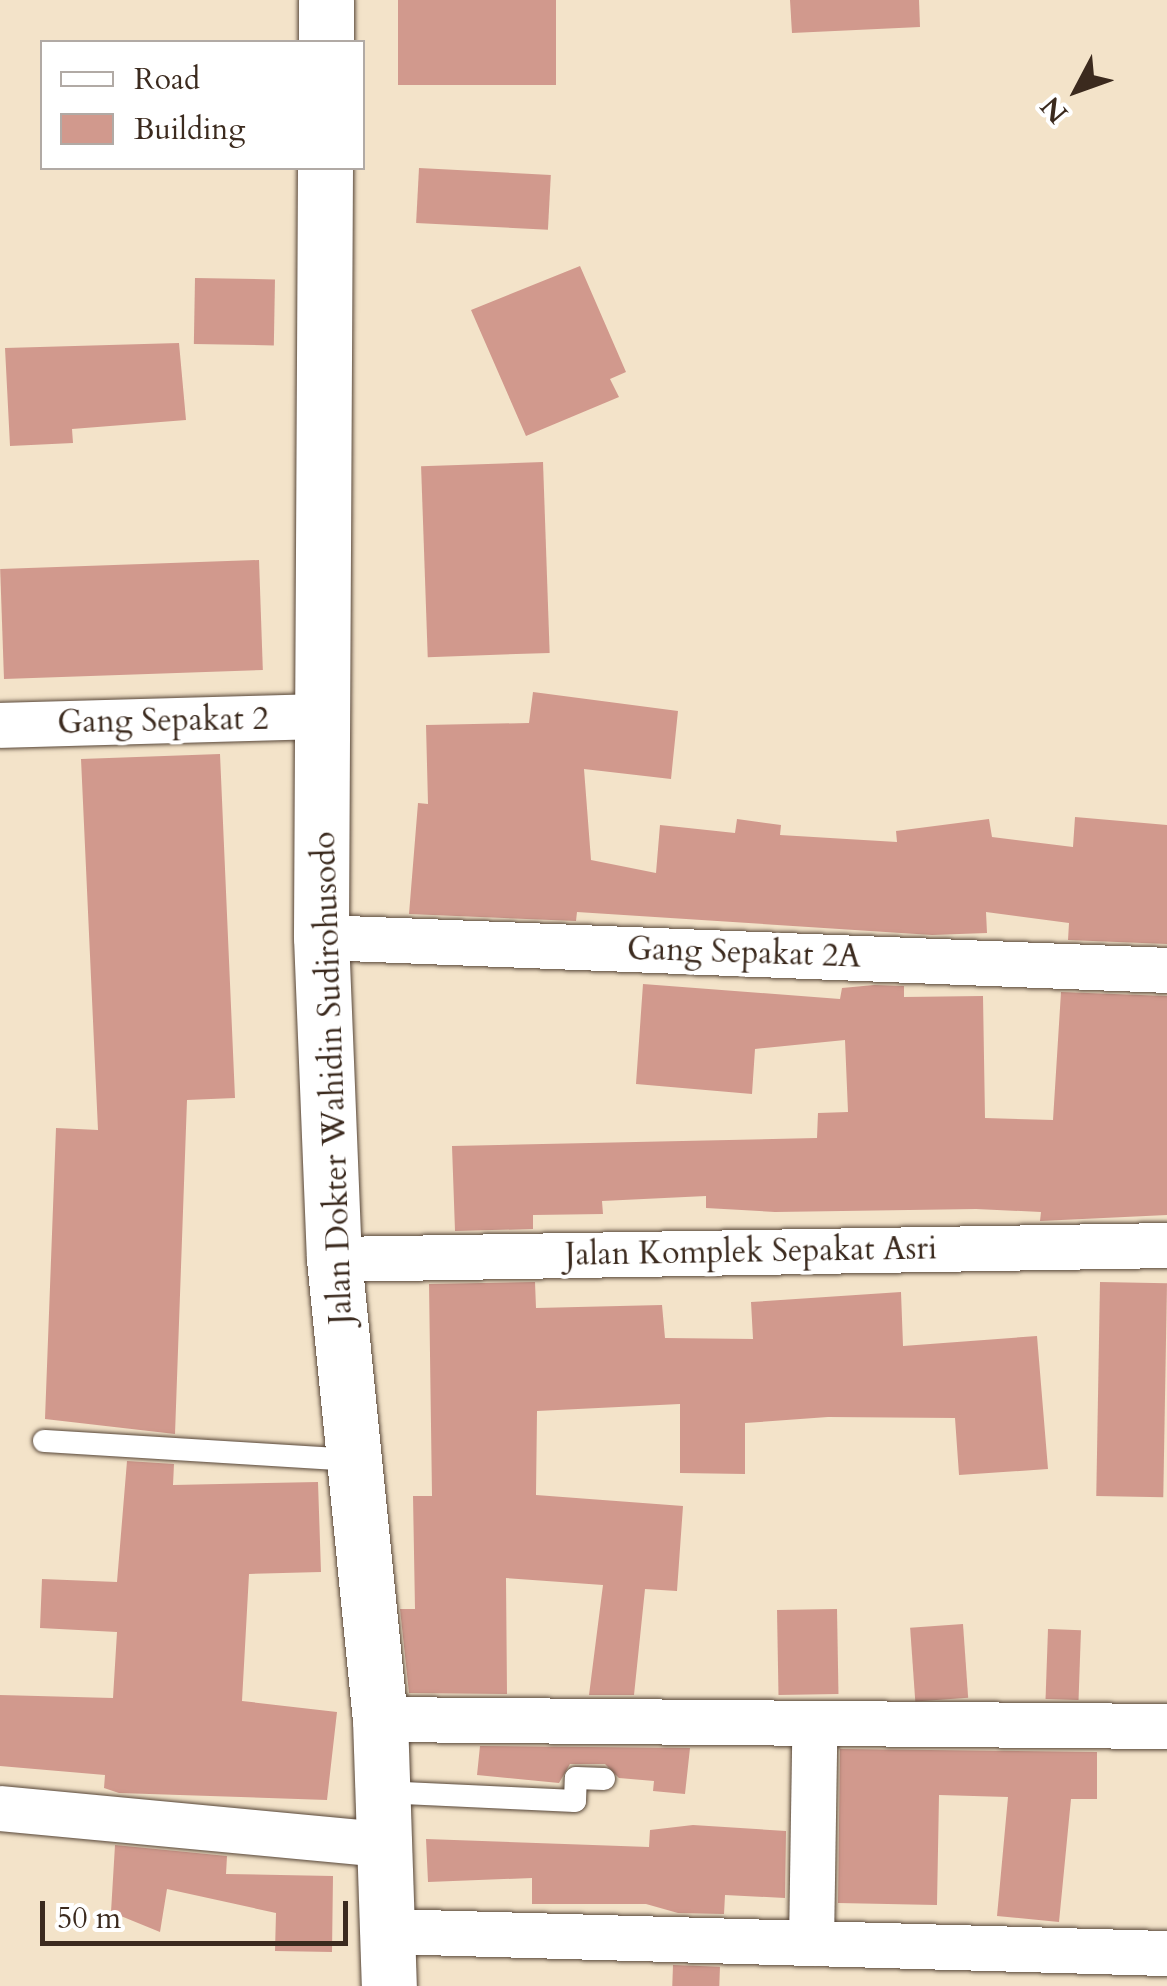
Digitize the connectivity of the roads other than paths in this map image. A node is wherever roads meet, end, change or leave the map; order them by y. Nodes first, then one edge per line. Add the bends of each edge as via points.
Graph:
1 (326, 0) edge
2 (326, 40) edge
3 (326, 170) edge
4 (325, 716) junction
5 (0, 725) edge
6 (321, 937) junction
7 (1167, 970) edge
8 (1167, 1245) edge
9 (334, 1258) junction
10 (44, 1441) dead end
11 (354, 1460) junction
12 (380, 1719) junction
13 (1167, 1726) edge
14 (814, 1742) dead end
15 (604, 1779) dead end
16 (0, 1808) edge
17 (383, 1818) junction
18 (387, 1931) junction
19 (811, 1942) junction
20 (1167, 1952) edge
21 (389, 1986) edge

1 - 2 street
3 - 4 street, Jalan Dokter Wahidin Sudirohusodo
4 - 5 street, Gang Sepakat 2
4 - 6 street, Jalan Dokter Wahidin Sudirohusodo
6 - 7 street, Gang Sepakat 2A
6 - 9 street, Jalan Dokter Wahidin Sudirohusodo
8 - 9 street, Jalan Komplek Sepakat Asri
9 - 11 street, Jalan Dokter Wahidin Sudirohusodo
10 - 11 lane
11 - 12 street, Jalan Dokter Wahidin Sudirohusodo
12 - 13 street
12 - 17 street, Jalan Dokter Wahidin Sudirohusodo
14 - 19 street
15 - 17 lane via 576,1778 575,1801
16 - 17 street
17 - 18 street, Jalan Dokter Wahidin Sudirohusodo
18 - 19 street
18 - 21 street, Jalan Dokter Wahidin Sudirohusodo
19 - 20 street

